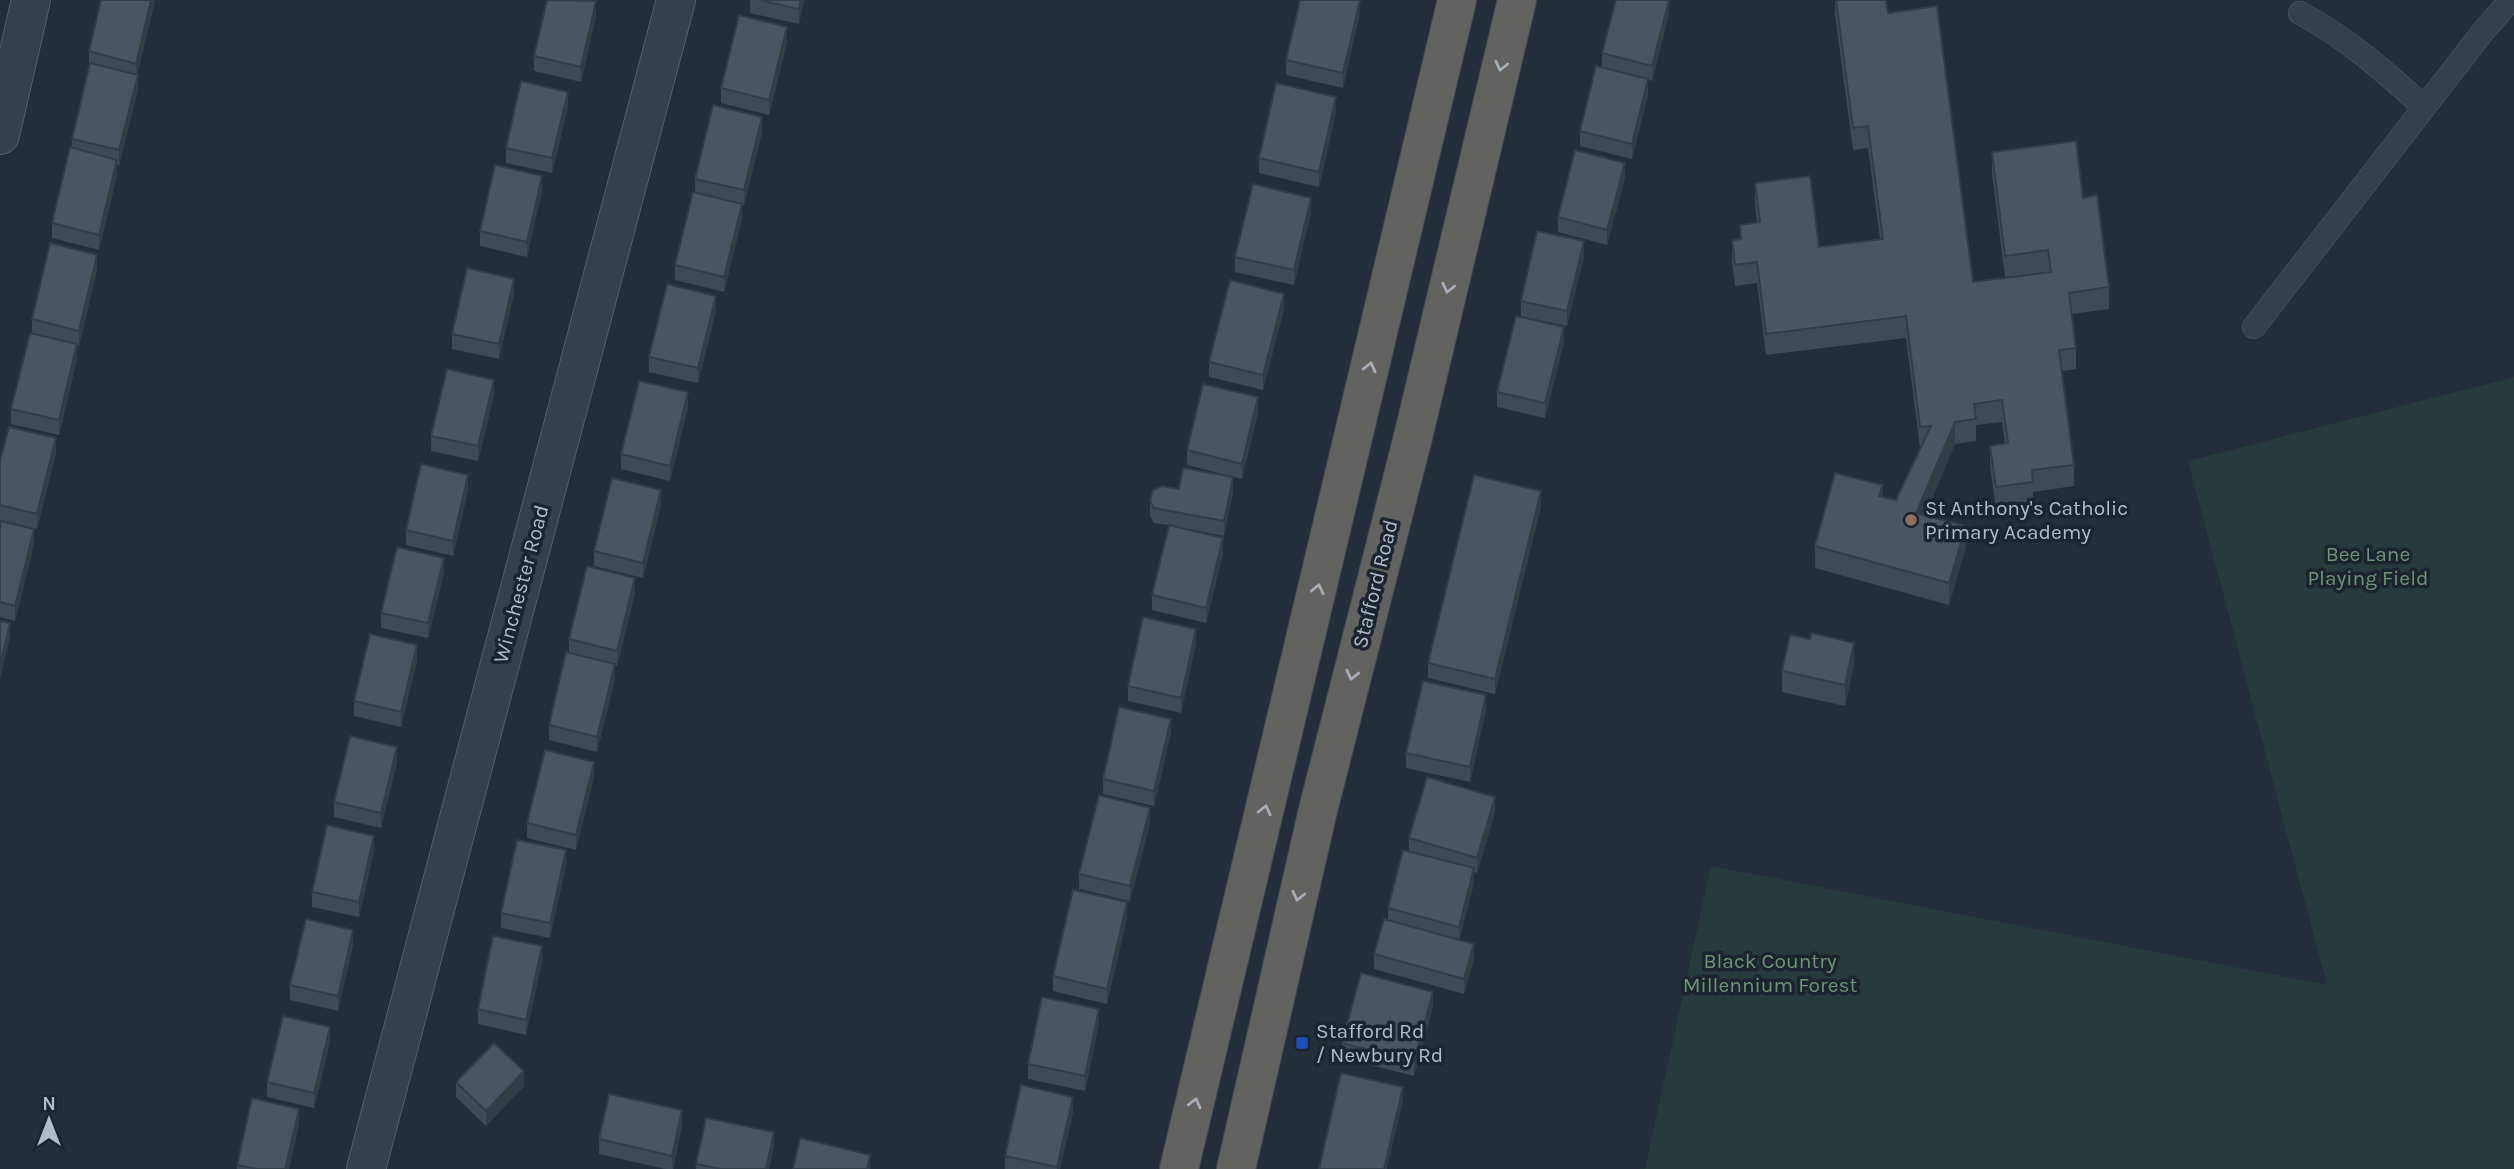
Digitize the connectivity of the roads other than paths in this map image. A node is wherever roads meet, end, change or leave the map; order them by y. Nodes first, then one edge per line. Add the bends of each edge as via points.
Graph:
1 (31, 0) edge
2 (676, 0) edge
3 (1457, 0) edge
4 (1517, 0) edge
5 (2511, 0) edge
6 (2300, 13) dead end
7 (2424, 107) junction
8 (0, 135) edge
9 (2254, 327) dead end
10 (366, 1169) edge
11 (1179, 1169) edge
12 (1236, 1169) edge

1 - 8 street
2 - 10 street, Winchester Road
11 -> 3 highway
4 -> 12 highway, Stafford Road via 1318,810
5 - 7 lane
6 - 7 lane via 2366,55
7 - 9 lane

